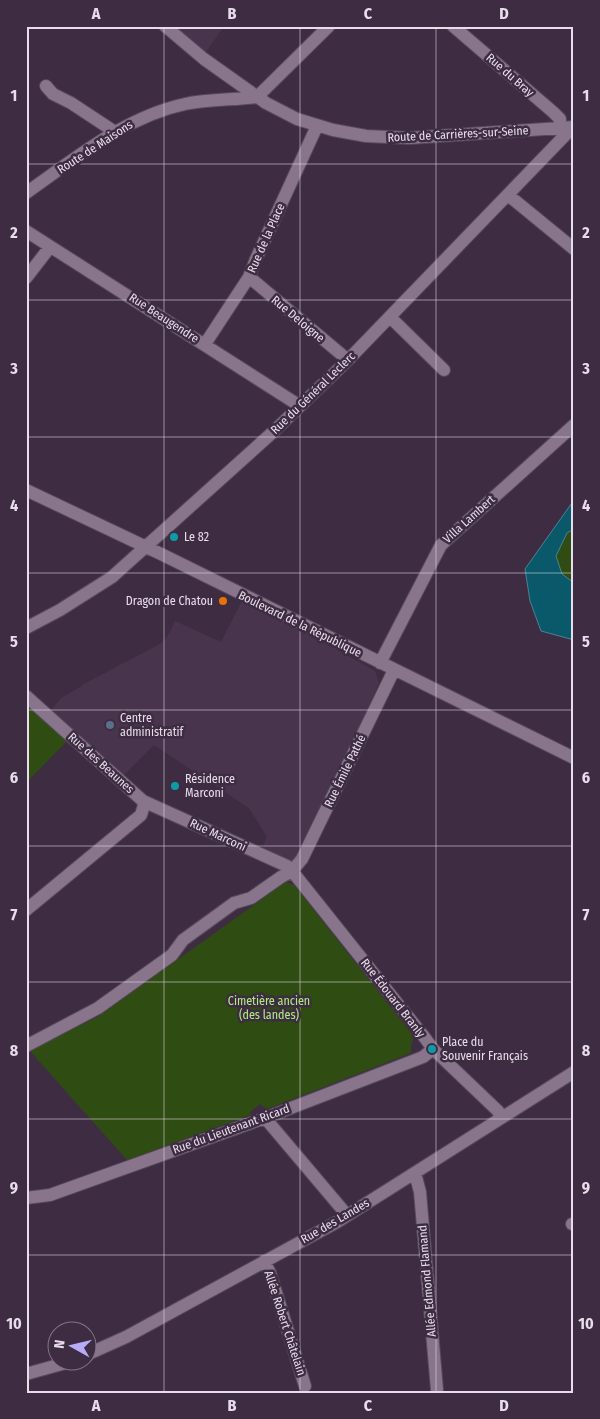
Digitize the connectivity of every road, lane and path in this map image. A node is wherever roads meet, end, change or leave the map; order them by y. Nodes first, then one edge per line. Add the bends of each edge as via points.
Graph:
1 (165, 26) edge
2 (329, 26) edge
3 (462, 29) edge
4 (46, 86) dead end
5 (258, 97) junction
6 (317, 126) junction
7 (570, 127) edge
8 (115, 132) junction
9 (26, 193) edge
10 (508, 195) junction
11 (26, 231) edge
12 (50, 246) junction
13 (574, 248) edge
14 (249, 277) junction
15 (26, 278) edge
16 (390, 317) junction
17 (204, 344) junction
18 (348, 360) junction
19 (444, 370) dead end
20 (300, 406) junction
21 (574, 425) edge
22 (26, 490) edge
23 (146, 547) junction
24 (26, 628) edge
25 (380, 663) junction
26 (394, 670) junction
27 (26, 696) edge
28 (574, 758) edge
29 (142, 801) junction
30 (292, 871) junction
31 (26, 910) edge
32 (26, 1046) edge
33 (432, 1050) junction
34 (574, 1072) edge
35 (264, 1118) junction
36 (501, 1118) junction
37 (415, 1173) junction
38 (26, 1198) edge
39 (347, 1215) junction
40 (264, 1261) junction
41 (98, 1350) edge
42 (48, 1368) edge
43 (26, 1374) edge
44 (306, 1386) dead end
45 (437, 1390) dead end

1 - 5 street, Route de Carrières-sur-Seine via 204,59
2 - 5 street
3 - 7 street, Rue du Bray
4 - 8 street via 53,94
5 - 6 street, Route de Carrières-sur-Seine via 297,119
5 - 8 street, Route de Maisons via 187,104 139,119
6 - 7 street, Route de Carrières-sur-Seine via 366,136 409,138
6 - 14 street, Rue de la Place
7 - 10 street, Rue du Général Leclerc
8 - 9 street, Route de Maisons
10 - 13 street
10 - 16 street, Rue du Général Leclerc
11 - 12 street, Rue Beaugendre
12 - 15 street
12 - 17 street, Rue Beaugendre
14 - 17 street, Rue de la Place
14 - 18 street, Rue Deloigne
16 - 18 street, Rue du Général Leclerc
16 - 19 street
17 - 20 street, Rue Beaugendre
18 - 20 street, Rue du Général Leclerc
20 - 23 street, Rue du Général Leclerc
21 - 25 street, Villa Lambert via 441,545
22 - 23 street, Boulevard de la République
23 - 24 street, Rue du Général Leclerc via 112,577
23 - 25 street, Boulevard de la République
25 - 26 street, Boulevard de la République
26 - 28 street, Boulevard de la République
26 - 30 street, Rue Émile Pathé via 302,859
27 - 29 street, Rue des Beaunes
29 - 30 street, Rue Marconi
29 - 31 street, Rue des Beaunes via 141,814
30 - 32 street via 251,898 234,903 183,940 172,955 98,1008
30 - 33 street, Rue Édouard Branly
33 - 35 street, Rue du Lieutenant Ricard via 423,1057
33 - 36 street, Rue Édouard Branly
34 - 36 street, Rue des Landes
35 - 38 street, Rue du Lieutenant Ricard via 50,1195
35 - 39 street
36 - 37 street, Rue des Landes
37 - 39 street, Rue des Landes
37 - 45 street, Allée Edmond Flamand via 420,1192
39 - 40 street, Rue des Landes
40 - 41 street, Rue des Landes
40 - 44 street, Allée Robert Châtelain
42 - 43 street

